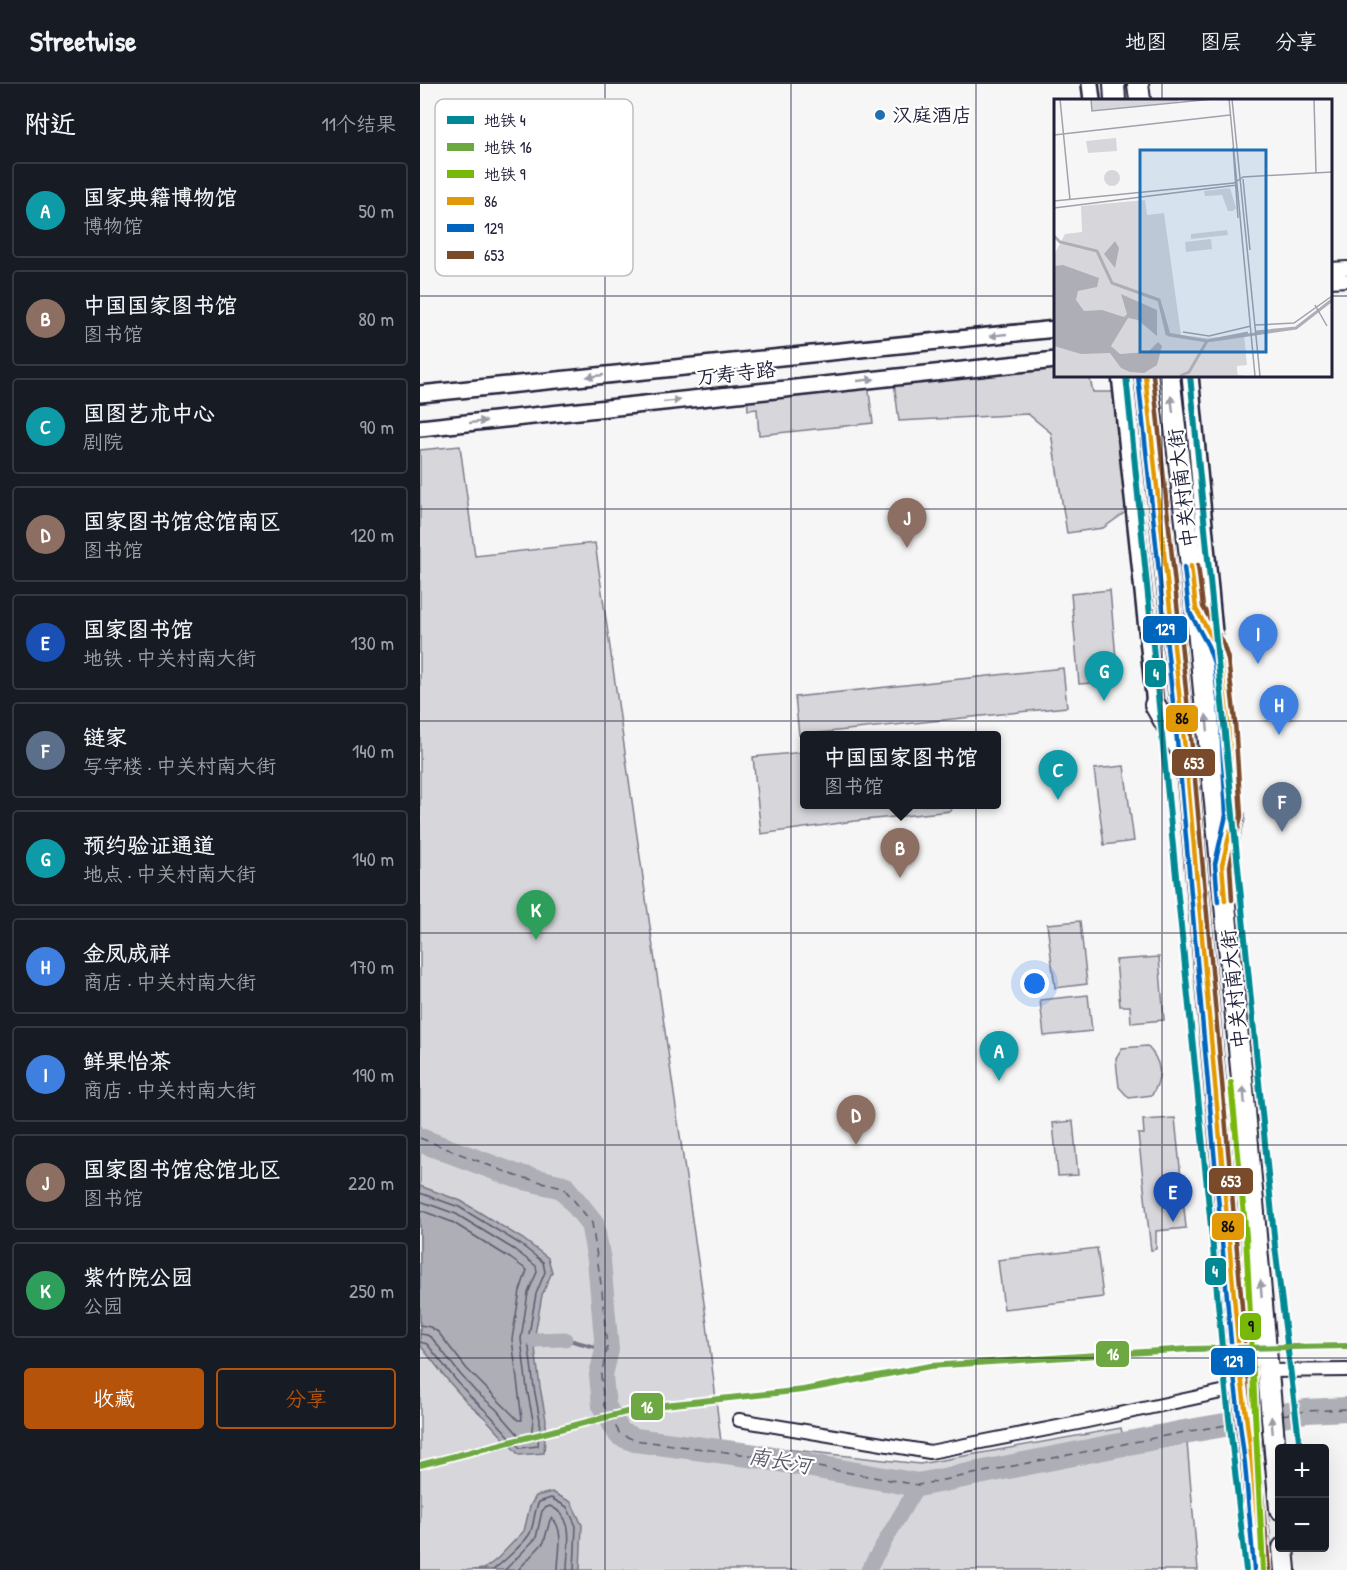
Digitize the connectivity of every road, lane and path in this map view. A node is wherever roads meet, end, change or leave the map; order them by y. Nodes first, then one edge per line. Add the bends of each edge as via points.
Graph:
1 (1090, 84) edge
2 (1114, 84) edge
3 (1138, 84) edge
4 (1092, 99) edge
5 (1115, 99) edge
6 (1140, 99) edge
7 (1347, 268) edge
8 (1332, 269) edge
9 (1347, 280) edge
10 (1332, 281) edge
11 (1054, 329) edge
12 (1054, 360) edge
13 (1120, 376) edge
14 (1145, 376) edge
15 (1169, 376) edge
16 (1190, 376) edge
17 (420, 394) edge
18 (420, 428) edge
19 (1196, 609) junction
20 (1215, 642) junction
21 (1155, 705) joint
22 (1186, 758) junction
23 (1234, 816) joint
24 (1222, 865) junction
25 (1347, 1370) edge
26 (1269, 1380) junction
27 (1242, 1382) junction
28 (739, 1420) dead end
29 (1279, 1498) edge
30 (1283, 1552) edge
31 (1262, 1570) edge
32 (1285, 1570) edge

1 - 4 street
2 - 5 main road
3 - 6 main road
7 - 8 street
9 - 10 street
11 -> 17 street, 万寿寺路
18 -> 12 street, 万寿寺路
13 - 21 street
14 - 22 main road, 中关村南大街
19 -> 15 main road, 中关村南大街
16 - 20 street, 中关村南大街
19 - 20 main road
24 -> 19 main road, 中关村南大街
20 - 23 street, 中关村南大街 via 1221,661
21 - 22 main road
22 - 27 main road, 中关村南大街
23 - 24 main road
26 -> 24 main road, 中关村南大街
25 - 26 street
29 -> 26 main road, 中关村南大街
27 - 28 street via 1226,1391 930,1452
27 - 31 main road, 中关村南大街
30 - 32 main road

